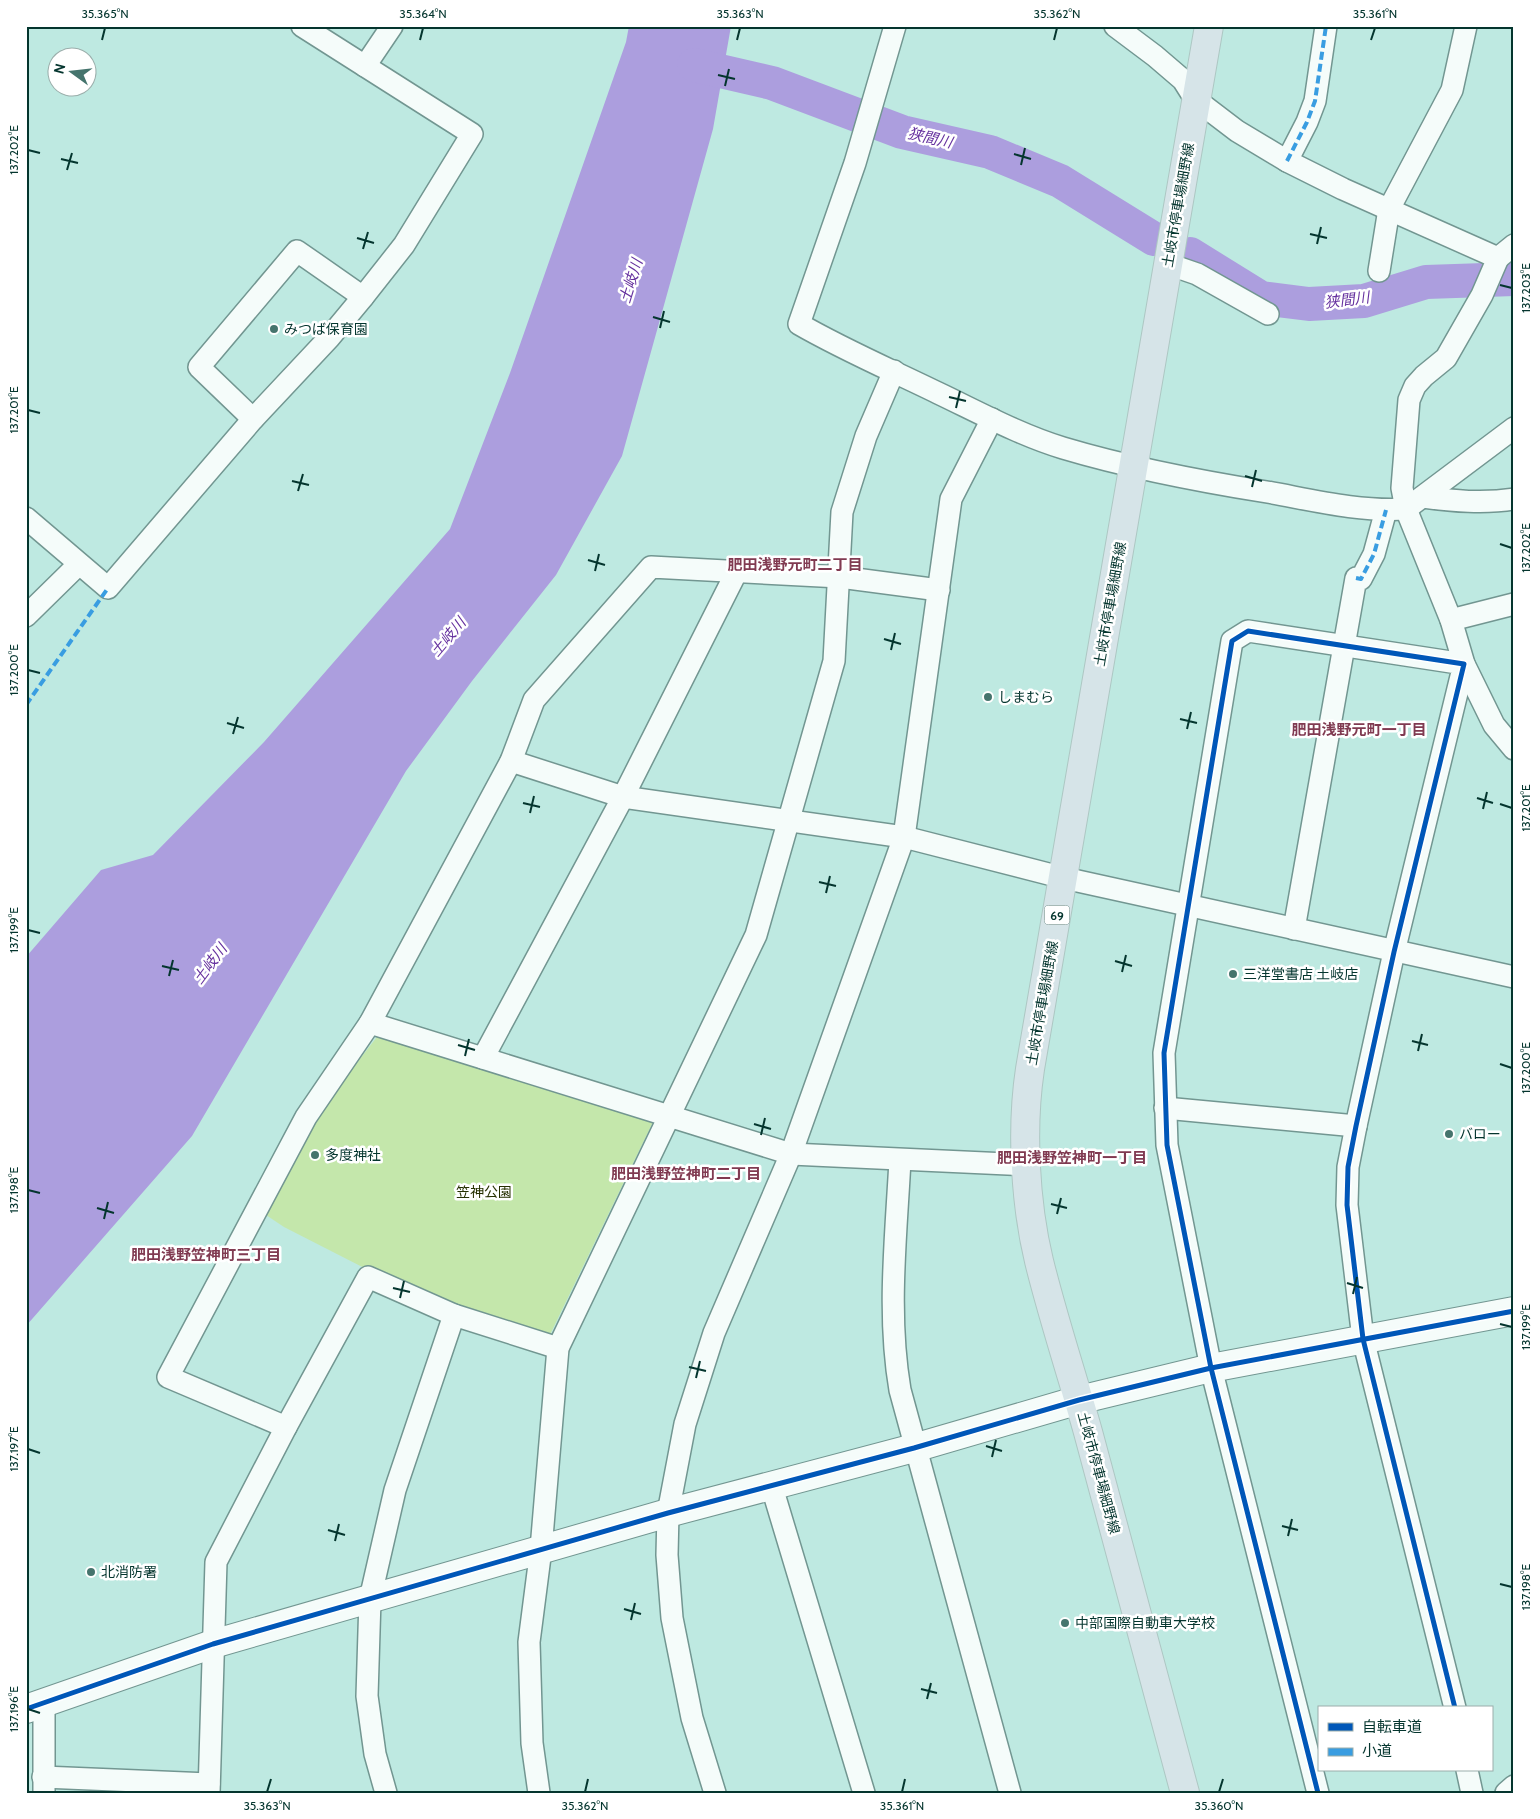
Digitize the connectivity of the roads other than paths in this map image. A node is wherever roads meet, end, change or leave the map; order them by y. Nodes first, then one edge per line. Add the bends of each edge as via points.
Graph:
1 (302, 26) edge
2 (392, 26) edge
3 (896, 26) edge
4 (1115, 26) edge
5 (1209, 26) edge
6 (1326, 26) edge
7 (1466, 26) edge
8 (365, 66) junction
9 (1195, 99) junction
10 (1287, 161) junction
11 (1389, 209) junction
12 (1502, 260) edge
13 (1168, 264) junction
14 (1378, 271) dead end
15 (363, 297) junction
16 (1268, 314) dead end
17 (894, 371) junction
18 (992, 419) junction
19 (253, 420) junction
20 (1514, 428) edge
21 (1134, 467) junction
22 (1423, 497) junction
23 (1514, 499) edge
24 (1396, 510) junction
25 (26, 518) edge
26 (79, 564) junction
27 (737, 571) junction
28 (840, 577) junction
29 (939, 590) junction
30 (1514, 604) edge
31 (26, 616) edge
32 (1450, 620) junction
33 (1345, 647) junction
34 (1464, 664) junction
35 (1514, 749) edge
36 (511, 761) junction
37 (623, 797) junction
38 (788, 821) junction
39 (904, 837) junction
40 (1064, 878) junction
41 (1187, 906) junction
42 (1294, 929) junction
43 (1394, 952) junction
44 (1514, 977) edge
45 (370, 1023) junction
46 (483, 1058) junction
47 (1164, 1108) junction
48 (670, 1116) junction
49 (1356, 1126) junction
50 (791, 1154) junction
51 (900, 1160) junction
52 (1028, 1165) junction
53 (1514, 1311) edge
54 (454, 1315) junction
55 (1363, 1339) junction
56 (558, 1348) junction
57 (1211, 1368) junction
58 (1079, 1400) junction
59 (286, 1427) junction
60 (914, 1448) junction
61 (772, 1484) junction
62 (668, 1513) junction
63 (541, 1550) junction
64 (370, 1599) junction
65 (213, 1644) junction
66 (34, 1706) edge
67 (1455, 1706) edge
68 (1467, 1772) edge
69 (43, 1785) edge
70 (1514, 1786) edge
71 (209, 1789) edge
72 (386, 1793) edge
73 (539, 1793) edge
74 (715, 1793) edge
75 (864, 1793) edge
76 (1010, 1793) edge
77 (1185, 1793) edge
78 (1318, 1793) edge
79 (1472, 1793) edge
80 (1506, 1793) edge

1 - 8 street
2 - 8 street
3 - 17 street via 855,163 798,324
4 - 9 street via 1182,80
5 - 9 main road, 土岐市停車場細野線 / 69
6 - 10 street via 1315,101
7 - 11 street via 1452,90
8 - 15 street via 472,134 404,245
9 - 10 street via 1237,131
9 - 13 main road, 土岐市停車場細野線 / 69
10 - 11 street
11 - 12 street
11 - 14 street
12 - 24 street via 1446,358 1415,386 1409,400 1402,488
13 - 16 street via 1197,274
13 - 21 main road, 土岐市停車場細野線 / 69
15 - 19 street
15 - 19 street via 297,251 199,366
17 - 18 street
17 - 28 street via 866,436 842,512
18 - 21 street via 1061,448
18 - 29 street via 951,499
19 - 26 street via 108,588
20 - 22 street
21 - 24 street via 1338,505
21 - 40 main road, 土岐市停車場細野線 / 69
22 - 23 street via 1463,502
22 - 24 street
24 - 32 street
24 - 33 street via 1361,579 1356,578
25 - 26 street
26 - 31 street
27 - 28 street
27 - 36 street via 651,567 534,700
27 - 37 street
28 - 29 street
28 - 38 street via 834,661
29 - 39 street
30 - 32 street
32 - 34 street
33 - 34 street
33 - 41 street via 1248,631 1232,641
33 - 42 street
34 - 35 street via 1494,724
34 - 43 street
36 - 37 street
36 - 45 street
37 - 38 street
37 - 46 street
38 - 39 street
38 - 48 street via 756,935
39 - 40 street
39 - 50 street
40 - 41 street
40 - 52 main road, 土岐市停車場細野線 / 69 via 1027,1093
41 - 42 street
41 - 47 street via 1164,1053
42 - 43 street
43 - 44 street
43 - 49 street
45 - 46 street
45 - 59 street via 306,1117 168,1377
46 - 48 street
47 - 49 street
47 - 57 street via 1167,1145
48 - 50 street
48 - 56 street
49 - 55 street via 1348,1166 1347,1205
50 - 51 street
50 - 62 street via 714,1333 684,1424
51 - 52 street
51 - 60 street via 892,1319 894,1354
52 - 58 main road, 土岐市停車場細野線 / 69 via 1038,1260
53 - 55 street
54 - 56 street
54 - 59 street via 368,1277
54 - 64 street via 395,1490
55 - 57 street
55 - 67 street
56 - 63 street
57 - 58 street
57 - 78 street
58 - 60 street
58 - 77 main road, 土岐市停車場細野線 / 69
59 - 65 street via 216,1562
60 - 61 street
60 - 76 street
61 - 62 street
61 - 75 street
62 - 63 street
62 - 74 street via 667,1555 672,1618 692,1718
63 - 64 street
63 - 73 street via 529,1642 532,1743
64 - 65 street
64 - 72 street via 368,1696 375,1754
65 - 66 street
65 - 71 street
66 - 69 street
68 - 79 street
69 - 71 street
70 - 80 street

